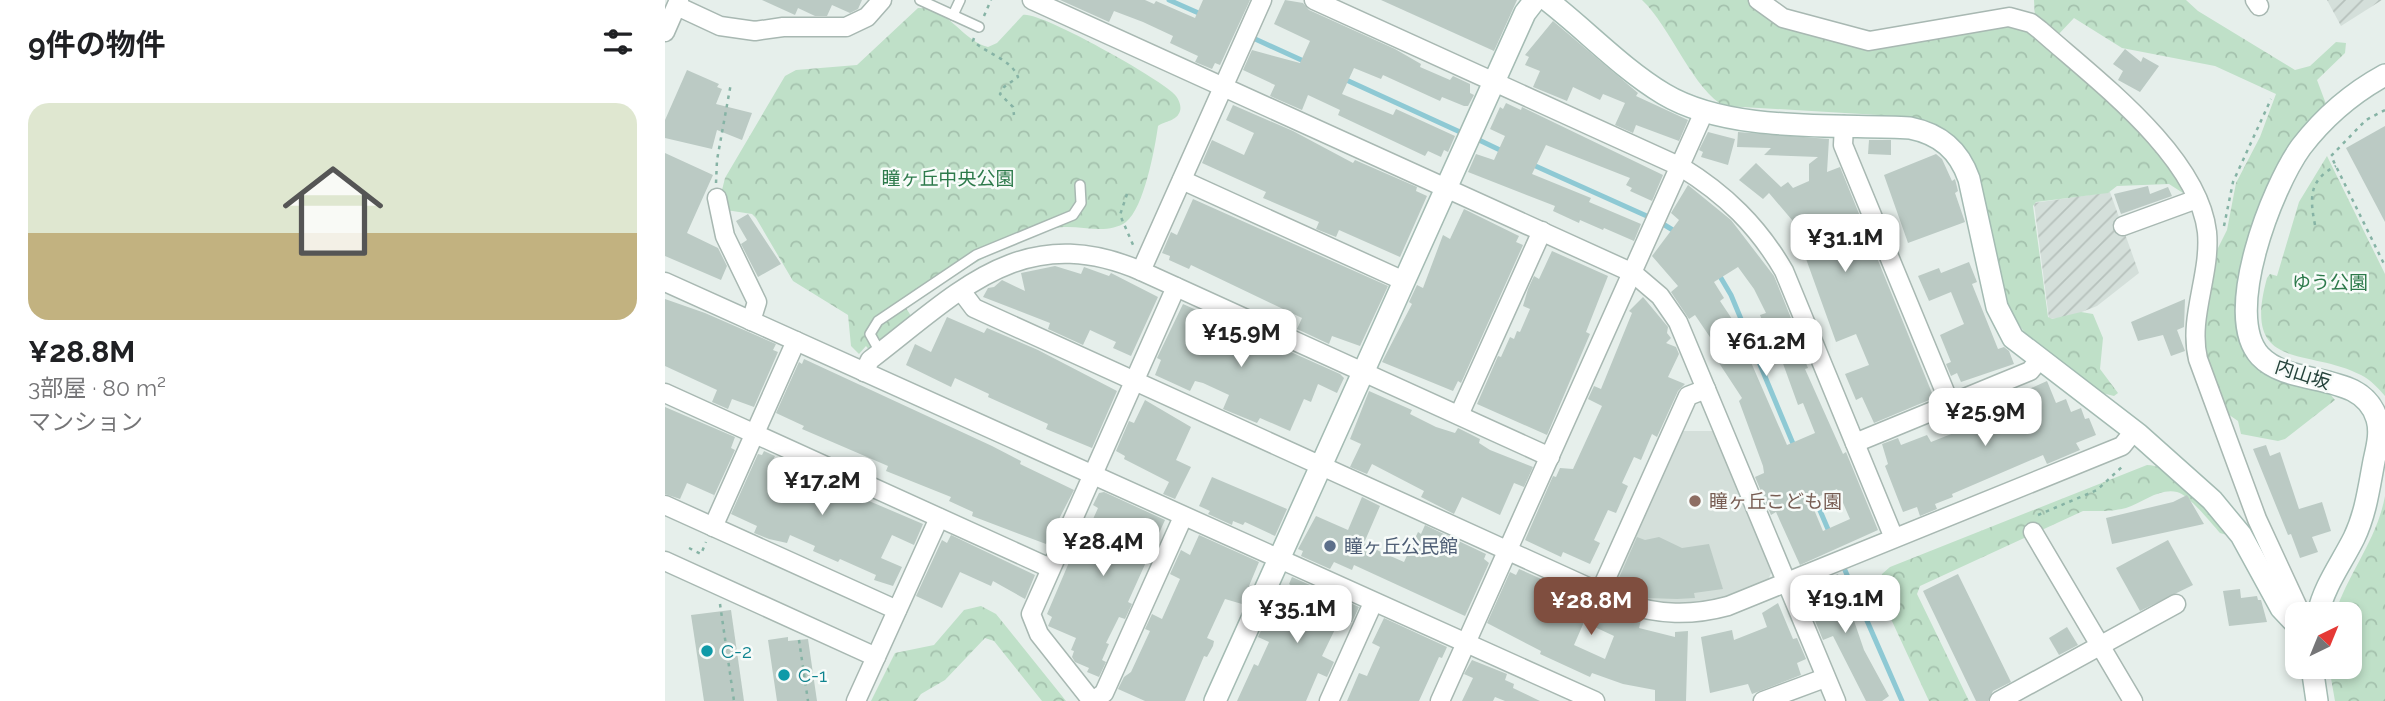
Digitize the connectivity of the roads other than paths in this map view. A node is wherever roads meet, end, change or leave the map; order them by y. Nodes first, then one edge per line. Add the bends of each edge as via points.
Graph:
1 (882, 0) edge
2 (920, 0) edge
3 (960, 0) edge
4 (1032, 0) edge
5 (1262, 0) edge
6 (1314, 0) edge
7 (1535, 0) edge
8 (1547, 0) edge
9 (1758, 0) edge
10 (678, 3) edge
11 (953, 15) junction
12 (979, 27) dead end
13 (665, 32) edge
14 (2385, 75) edge
15 (1494, 82) junction
16 (1223, 87) junction
17 (1704, 112) junction
18 (1844, 125) junction
19 (1681, 167) junction
20 (1182, 180) junction
21 (1080, 185) dead end
22 (1446, 188) junction
23 (717, 198) road end
24 (2197, 199) junction
25 (2123, 226) dead end
26 (1542, 231) junction
27 (1139, 263) junction
28 (1633, 273) junction
29 (1404, 281) junction
30 (665, 282) edge
31 (1176, 287) junction
32 (962, 292) junction
33 (751, 321) junction
34 (796, 341) junction
35 (880, 352) junction
36 (2039, 360) junction
37 (864, 372) junction
38 (1363, 372) junction
39 (1134, 381) junction
40 (1706, 389) junction
41 (665, 393) edge
42 (1950, 404) junction
43 (1459, 415) junction
44 (754, 434) junction
45 (2128, 438) junction
46 (1855, 443) junction
47 (1550, 457) junction
48 (1321, 466) junction
49 (1092, 475) junction
50 (665, 505) edge
51 (1183, 517) junction
52 (939, 518) junction
53 (713, 527) junction
54 (2033, 532) dead end
55 (1894, 538) junction
56 (1508, 551) junction
57 (1278, 560) junction
58 (665, 561) edge
59 (1050, 568) junction
60 (1786, 582) junction
61 (1600, 592) junction
62 (2295, 602) edge
63 (2322, 602) edge
64 (1373, 603) junction
65 (2176, 604) dead end
66 (897, 610) junction
67 (2285, 612) edge
68 (1465, 645) junction
69 (2100, 646) junction
70 (876, 657) junction
71 (1825, 678) junction
72 (2314, 679) edge
73 (1554, 694) edge
74 (856, 701) edge
75 (1093, 701) edge
76 (1215, 701) edge
77 (1329, 701) edge
78 (1440, 701) edge
79 (1595, 701) edge
80 (1763, 701) edge
81 (1836, 701) edge
82 (1999, 701) edge
83 (2133, 701) edge
84 (2317, 701) edge

1 - 10 street via 867,17 846,27 755,31 720,26
2 - 11 lane
3 - 11 lane
4 - 16 street
5 - 16 street
6 - 15 street
7 - 15 street
8 - 17 street via 1646,82
9 - 24 street via 1783,18 1869,41 1998,17 2031,23 2148,127
10 - 13 street
11 - 12 lane
14 - 63 street, 内山坂 via 2332,112 2299,149 2267,215 2244,312 2250,342 2263,359 2290,373 2353,390 2376,417 2378,442 2364,513
15 - 19 street
15 - 22 street
16 - 20 street
16 - 22 street
17 - 18 street via 1744,120
17 - 19 street
18 - 36 street via 1924,131 1957,154 1969,179 2001,318 2013,338
18 - 42 street via 1843,145
19 - 28 street
19 - 46 street via 1724,196 1772,250
20 - 27 street
20 - 29 street
21 - 35 lane via 1081,203 1073,215 976,254 878,321 870,334
22 - 26 street
22 - 29 street
23 - 33 street via 725,236 757,302
24 - 25 street
24 - 62 street via 2207,232 2195,333 2198,359 2257,519
26 - 28 street
26 - 43 street
27 - 31 street
27 - 32 street via 1081,252 1040,254 1001,266
28 - 40 street via 1670,308
28 - 47 street
29 - 38 street
30 - 33 street
31 - 38 street
31 - 39 street
32 - 35 street
32 - 39 street via 974,309
33 - 34 street
34 - 37 street
34 - 44 street
35 - 37 street
36 - 42 street via 2030,371
36 - 45 street
37 - 49 street
38 - 43 street
38 - 48 street
39 - 48 street
39 - 49 street
40 - 60 street
40 - 61 street via 1688,396
41 - 44 street
42 - 46 street
43 - 47 street
44 - 52 street
44 - 53 street
45 - 55 street
45 - 67 street via 2179,469 2233,523
46 - 55 street
47 - 56 street
48 - 56 street
48 - 57 street
49 - 51 street
49 - 59 street
50 - 53 street
51 - 57 street
51 - 75 street via 1104,692
52 - 59 street
52 - 66 street
53 - 66 street
54 - 69 street
55 - 60 street
56 - 61 street
56 - 68 street
57 - 64 street
57 - 76 street
58 - 70 street
59 - 75 street via 1034,603 1033,625
60 - 61 street via 1728,606 1686,614 1643,610
60 - 71 street
64 - 68 street
64 - 77 street
65 - 69 street
66 - 70 street
68 - 73 street
68 - 78 street
69 - 82 street
69 - 83 street
70 - 74 street
71 - 80 street
71 - 81 street
72 - 84 street
73 - 79 street

